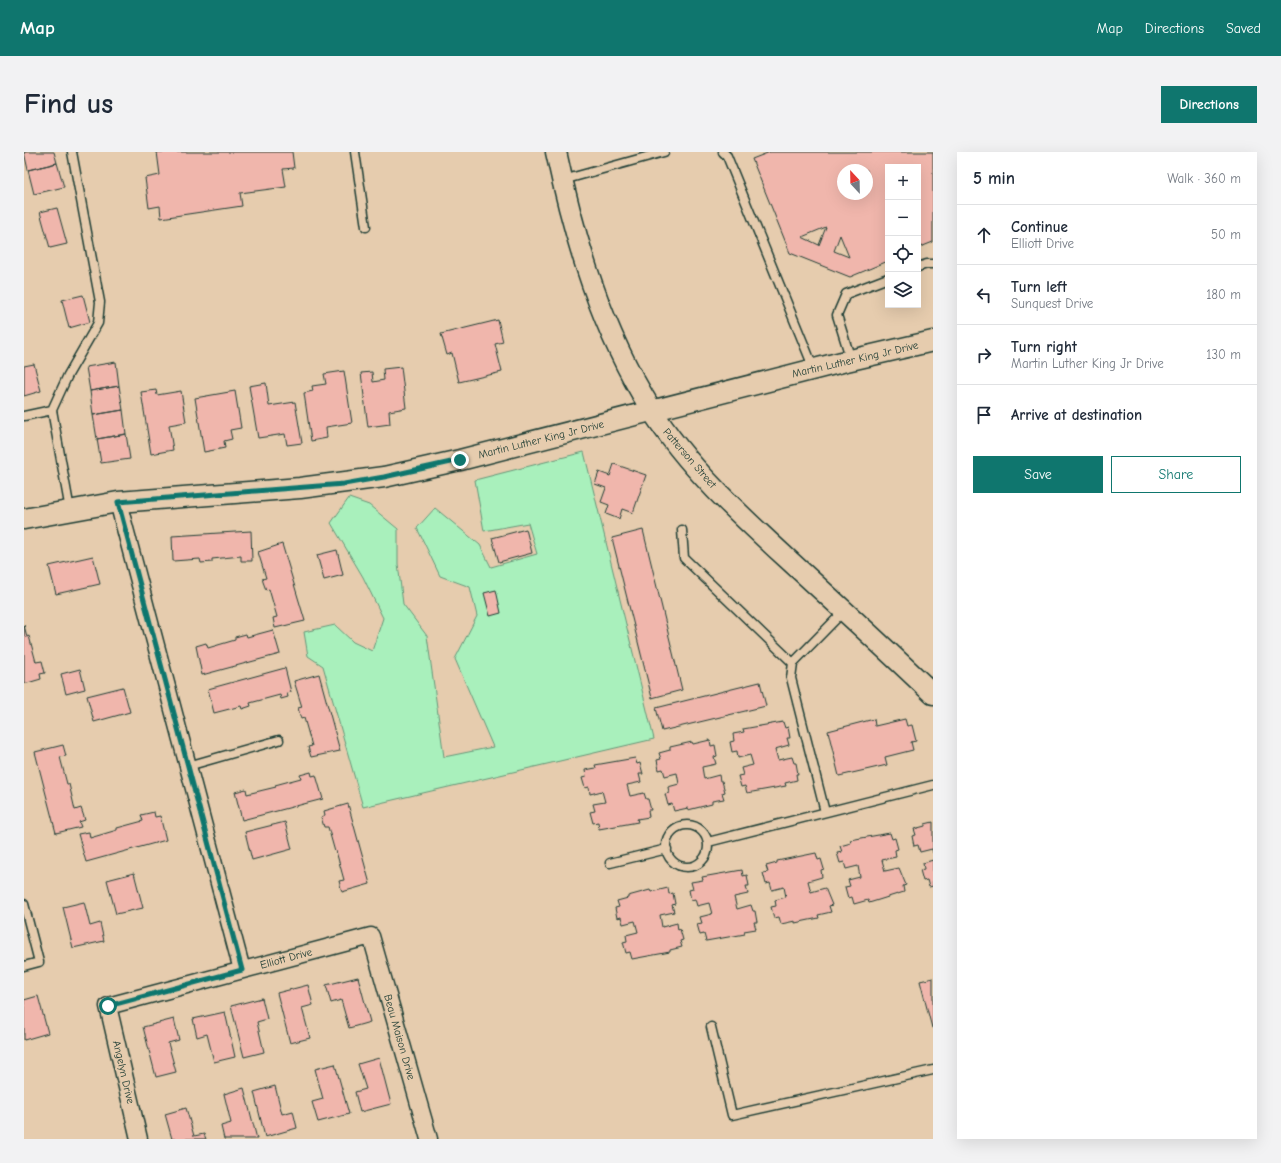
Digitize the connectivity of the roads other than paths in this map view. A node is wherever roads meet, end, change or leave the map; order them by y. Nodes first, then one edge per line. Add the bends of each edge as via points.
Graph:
1 (72, 152) edge
2 (355, 152) edge
3 (556, 152) edge
4 (664, 152) edge
5 (724, 152) edge
6 (562, 180) junction
7 (366, 226) dead end
8 (933, 264) edge
9 (921, 266) edge
10 (885, 279) edge
11 (932, 345) edge
12 (851, 360) junction
13 (814, 369) junction
14 (52, 410) junction
15 (651, 410) junction
16 (24, 416) edge
17 (118, 502) junction
18 (70, 510) junction
19 (24, 519) edge
20 (682, 530) dead end
21 (844, 611) junction
22 (793, 663) junction
23 (933, 694) edge
24 (279, 740) dead end
25 (188, 766) junction
26 (933, 785) edge
27 (825, 812) junction
28 (708, 842) junction
29 (666, 849) junction
30 (610, 863) dead end
31 (24, 904) edge
32 (26, 923) edge
33 (371, 936) joint
34 (24, 966) edge
35 (242, 970) junction
36 (108, 1006) joint
37 (711, 1028) dead end
38 (933, 1070) edge
39 (426, 1138) edge
40 (139, 1139) edge

1 - 14 lane via 100,302 98,323 68,375
2 - 7 lane
3 - 6 street, Patterson Street
4 - 6 lane
5 - 13 lane
6 - 15 street, Patterson Street via 595,294 631,376
8 - 9 lane
10 - 12 lane via 846,294 837,315
11 - 12 street, Martin Luther King Jr Drive
12 - 13 street, Martin Luther King Jr Drive
13 - 15 street, Martin Luther King Jr Drive
14 - 16 lane
14 - 18 lane
15 - 17 street, Martin Luther King Jr Drive via 460,460 384,477 300,488
15 - 21 street, Patterson Street via 676,444 737,511
17 - 18 street, Martin Luther King Jr Drive
17 - 25 street
18 - 19 street, Martin Luther King Jr Drive
20 - 22 lane via 684,558
21 - 22 lane
21 - 23 street, Patterson Street
22 - 27 lane via 791,678
24 - 25 lane
25 - 35 street
26 - 27 lane
27 - 28 lane
28 - 29 lane via 701,830 688,825 674,829 666,842
28 - 29 lane via 706,855 691,866 684,867 672,860
29 - 30 lane
31 - 32 lane
32 - 34 lane via 39,962
33 - 35 street, Elliott Drive
33 - 39 street, Beau Maison Drive
35 - 36 street, Elliott Drive
36 - 40 street, Angelyn Drive
37 - 38 lane via 732,1115

